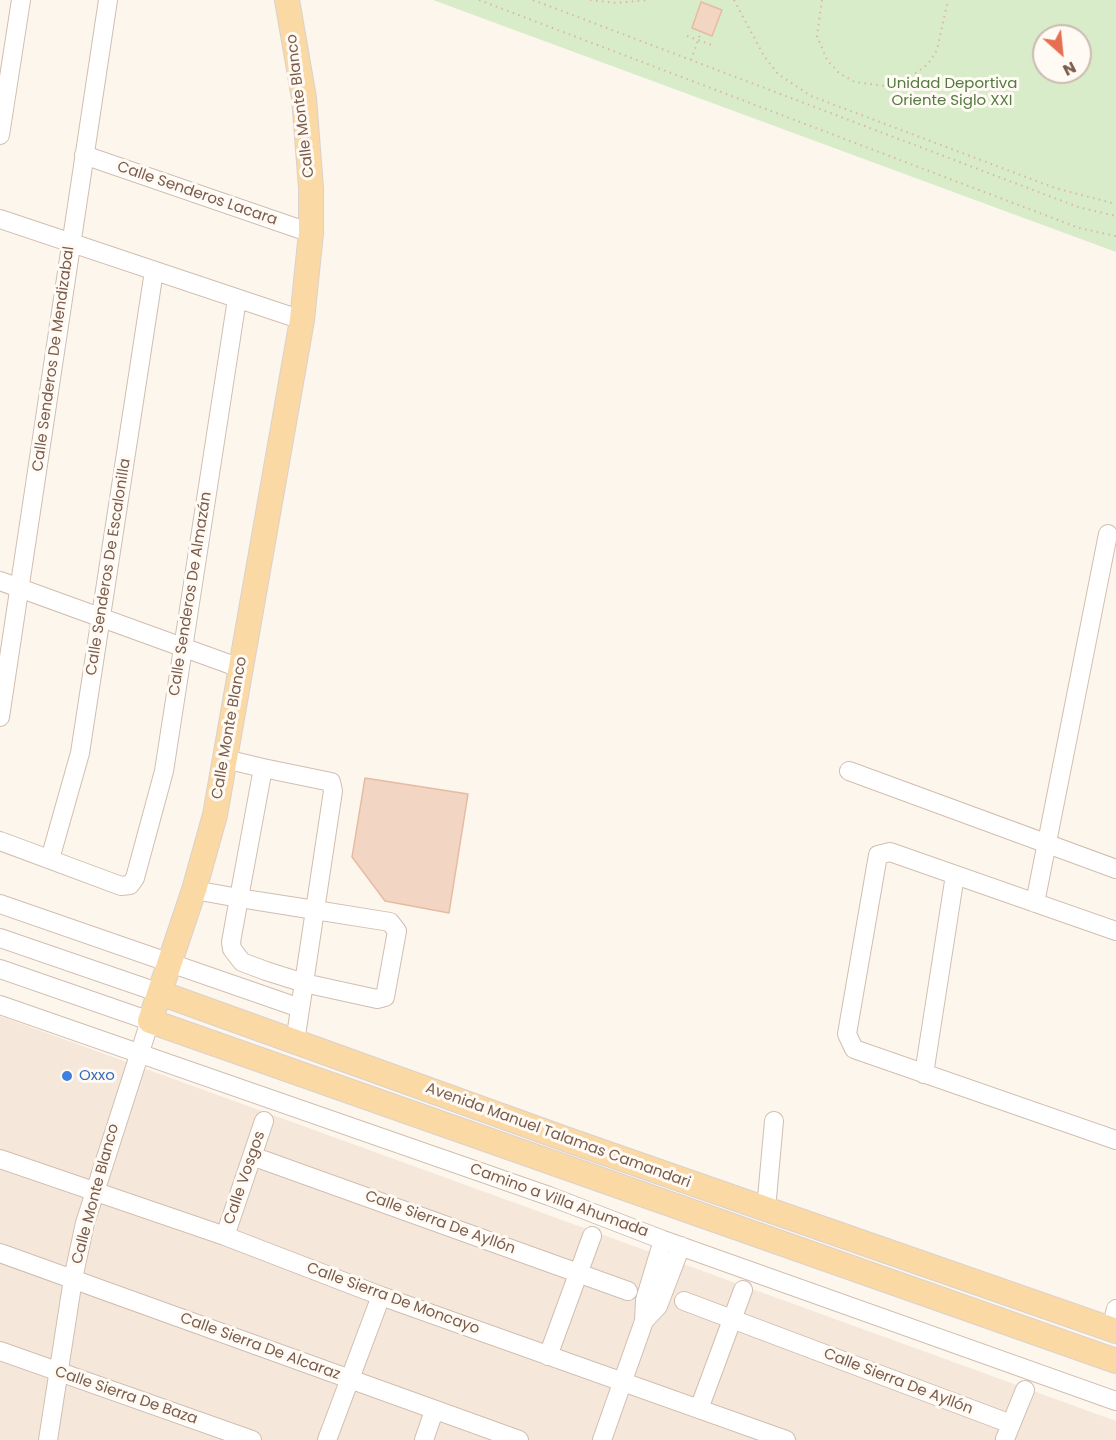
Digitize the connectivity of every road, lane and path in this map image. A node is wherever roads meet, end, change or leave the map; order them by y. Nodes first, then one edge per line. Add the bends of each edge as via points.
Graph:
1 (21, 0) edge
2 (108, 0) edge
3 (287, 0) edge
4 (479, 0) edge
5 (533, 0) edge
6 (590, 0) edge
7 (646, 0) edge
8 (734, 0) edge
9 (822, 0) edge
10 (948, 0) edge
11 (597, 1) edge
12 (701, 32) dead end
13 (687, 36) dead end
14 (698, 39) junction
15 (712, 45) dead end
16 (691, 60) junction
17 (0, 135) edge
18 (84, 155) junction
19 (1116, 204) edge
20 (1116, 216) edge
21 (0, 219) edge
22 (311, 233) junction
23 (1116, 236) edge
24 (71, 243) junction
25 (154, 271) junction
26 (237, 299) junction
27 (302, 321) junction
28 (1108, 534) dead end
29 (0, 580) edge
30 (20, 588) junction
31 (102, 617) junction
32 (183, 647) junction
33 (240, 668) junction
34 (0, 717) edge
35 (225, 759) junction
36 (263, 768) junction
37 (849, 771) dead end
38 (0, 841) edge
39 (1046, 843) junction
40 (50, 859) junction
41 (1116, 869) edge
42 (955, 875) junction
43 (194, 890) junction
44 (239, 898) junction
45 (1035, 903) junction
46 (0, 904) edge
47 (315, 910) junction
48 (1116, 931) edge
49 (0, 938) edge
50 (170, 963) junction
51 (0, 969) edge
52 (304, 983) junction
53 (160, 993) junction
54 (0, 1005) edge
55 (300, 1008) junction
56 (150, 1021) junction
57 (295, 1042) junction
58 (139, 1053) junction
59 (924, 1074) junction
60 (264, 1120) dead end
61 (774, 1121) dead end
62 (1116, 1140) edge
63 (252, 1156) junction
64 (0, 1159) edge
65 (94, 1191) junction
66 (766, 1209) junction
67 (225, 1236) junction
68 (592, 1236) dead end
69 (672, 1244) junction
70 (0, 1254) edge
71 (578, 1272) junction
72 (73, 1279) junction
73 (743, 1290) dead end
74 (628, 1291) dead end
75 (381, 1296) junction
76 (684, 1301) dead end
77 (733, 1320) junction
78 (1114, 1323) edge
79 (0, 1351) edge
80 (548, 1356) junction
81 (1116, 1360) edge
82 (58, 1372) junction
83 (349, 1379) junction
84 (622, 1382) junction
85 (1025, 1390) dead end
86 (1116, 1401) edge
87 (699, 1409) junction
88 (435, 1411) junction
89 (1008, 1431) edge
90 (48, 1440) edge
91 (252, 1440) edge
92 (327, 1440) edge
93 (424, 1440) edge
94 (519, 1440) edge
95 (602, 1440) edge
96 (786, 1440) edge

1 - 17 street
2 - 18 street, Calle Senderos De Mendizabal
3 - 22 main road, Calle Monte Blanco via 309,145
4 - 23 path via 1079,228
5 - 16 path
6 - 11 path
7 - 11 path
8 - 19 path via 778,74 811,96 1055,188
9 - 10 path via 817,36 827,60 855,82 886,86 905,81 928,64 937,50
12 - 14 path
13 - 14 path
14 - 15 path
14 - 16 path
16 - 20 path via 1078,207
18 - 22 street, Calle Senderos Lacara
18 - 24 street, Calle Senderos De Mendizabal
21 - 24 street
22 - 27 main road, Calle Monte Blanco
24 - 25 street
24 - 30 street, Calle Senderos De Mendizabal
25 - 26 street
25 - 31 street, Calle Senderos De Escalonilla
26 - 27 street
26 - 32 street, Calle Senderos De Almazán
27 - 33 main road, Calle Monte Blanco
28 - 39 street
29 - 30 street
30 - 31 street
30 - 34 street, Calle Senderos De Mendizabal
31 - 32 street
31 - 40 street, Calle Senderos De Escalonilla via 80,753
32 - 33 street
32 - 40 street, Calle Senderos De Almazán via 157,804 135,879 130,885 121,886
33 - 35 main road, Calle Monte Blanco
35 - 36 street
35 - 43 main road, Calle Monte Blanco via 215,815
36 - 44 street
36 - 47 street via 327,780 333,786
37 - 39 street
38 - 40 street
39 - 41 street
39 - 45 street
42 - 45 street
42 - 59 street
42 - 59 street via 890,852 878,855 848,1034 854,1049
43 - 44 street
43 - 50 main road, Calle Monte Blanco
44 - 47 street
44 - 52 street via 231,942 234,954 242,962
45 - 48 street
46 - 50 street
47 - 52 street
47 - 52 street via 390,922 397,931 394,951 387,993 381,999
49 - 53 street, Avenida Manuel Talamas Camandari
50 - 53 main road, Calle Monte Blanco
50 - 55 street
51 - 56 street, Avenida Manuel Talamas Camandari
52 - 55 street
53 - 56 main road, Calle Monte Blanco
53 - 57 main road, Avenida Manuel Talamas Camandari
54 - 58 street, Camino a Villa Ahumada
55 - 57 street
56 - 58 street, Calle Monte Blanco
56 - 81 main road, Avenida Manuel Talamas Camandari
57 - 66 main road, Avenida Manuel Talamas Camandari
58 - 65 street, Calle Monte Blanco
58 - 69 street, Camino a Villa Ahumada via 549,1196
59 - 62 street
60 - 63 street, Calle Vosgos
61 - 66 street
63 - 67 street, Calle Vosgos
63 - 71 street, Calle Sierra De Ayllón
64 - 65 street, Calle Sierra De Moncayo
65 - 67 street, Calle Sierra De Moncayo
65 - 72 street, Calle Monte Blanco
66 - 78 main road, Avenida Manuel Talamas Camandari
67 - 75 street, Calle Sierra De Moncayo
68 - 71 street
69 - 84 street via 658,1306 644,1321
69 - 86 street, Camino a Villa Ahumada
70 - 72 street, Calle Sierra De Alcaraz
71 - 74 street, Calle Sierra De Ayllón
71 - 80 street
72 - 82 street, Calle Monte Blanco
72 - 83 street, Calle Sierra De Alcaraz
73 - 77 street
75 - 80 street, Calle Sierra De Moncayo
75 - 83 street
76 - 77 street, Calle Sierra De Ayllón
77 - 87 street
77 - 89 street, Calle Sierra De Ayllón
79 - 82 street, Calle Sierra De Baza
80 - 84 street, Calle Sierra De Moncayo
82 - 90 street, Calle Monte Blanco
82 - 91 street, Calle Sierra De Baza
83 - 88 street, Calle Sierra De Alcaraz
83 - 92 street
84 - 87 street, Calle Sierra De Moncayo
84 - 95 street
85 - 89 street
87 - 96 street, Calle Sierra De Moncayo
88 - 93 street
88 - 94 street, Calle Sierra De Alcaraz

